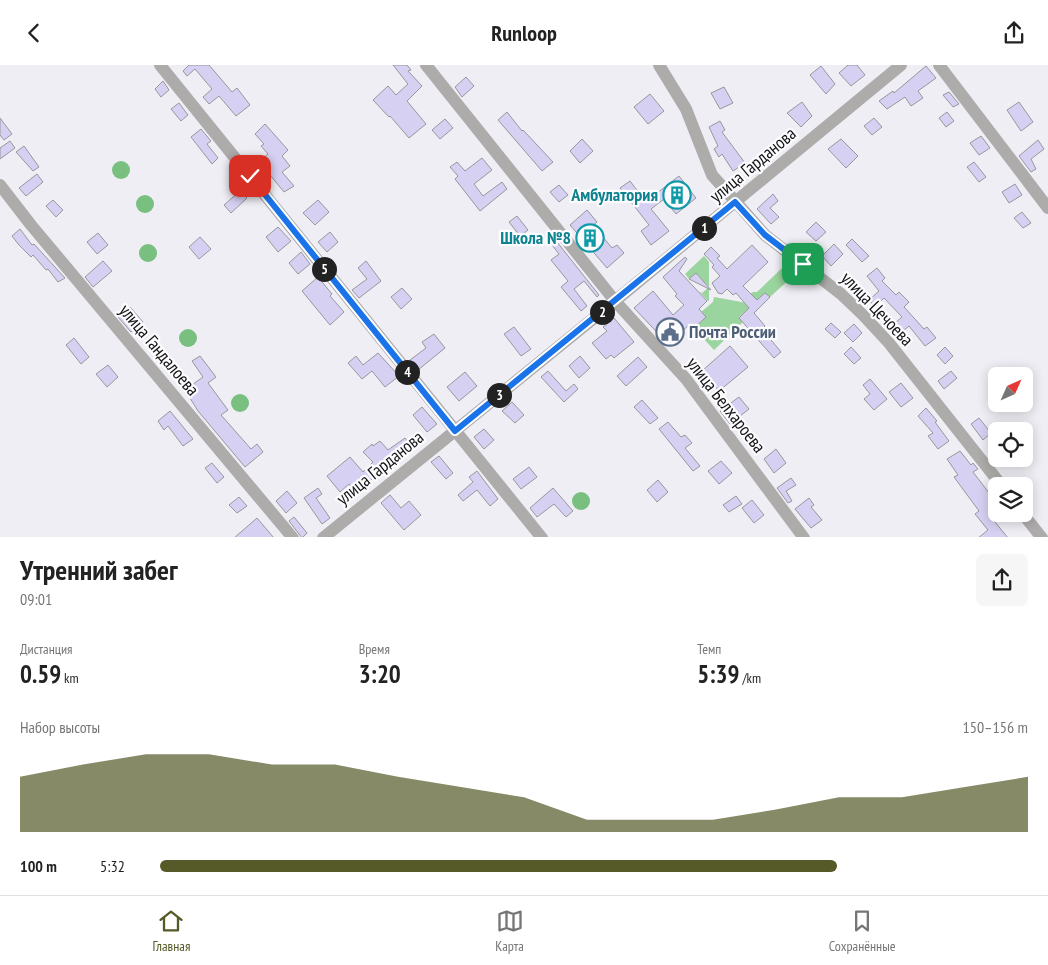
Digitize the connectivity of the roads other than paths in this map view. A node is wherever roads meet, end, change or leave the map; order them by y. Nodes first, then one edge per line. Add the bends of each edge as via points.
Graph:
1 (160, 65) edge
2 (426, 65) edge
3 (659, 65) edge
4 (901, 65) edge
5 (939, 65) edge
6 (0, 185) edge
7 (735, 202) junction
8 (1048, 208) edge
9 (615, 301) junction
10 (455, 431) junction
11 (995, 477) edge
12 (1030, 522) edge
13 (293, 537) edge
14 (323, 537) edge
15 (542, 537) edge
16 (804, 537) edge
17 (1042, 537) edge

1 - 10 street
2 - 9 street, улица Белхароева
3 - 7 street, улица Цечоева via 686,109 712,175
4 - 7 street, улица Гарданова
5 - 8 street
6 - 13 street, улица Гандалоева
7 - 9 street, улица Гарданова
7 - 11 street, улица Цечоева via 765,235 863,315
9 - 10 street, улица Гарданова
9 - 16 street, улица Белхароева via 686,379
10 - 14 street, улица Гарданова
10 - 15 street
12 - 17 street

